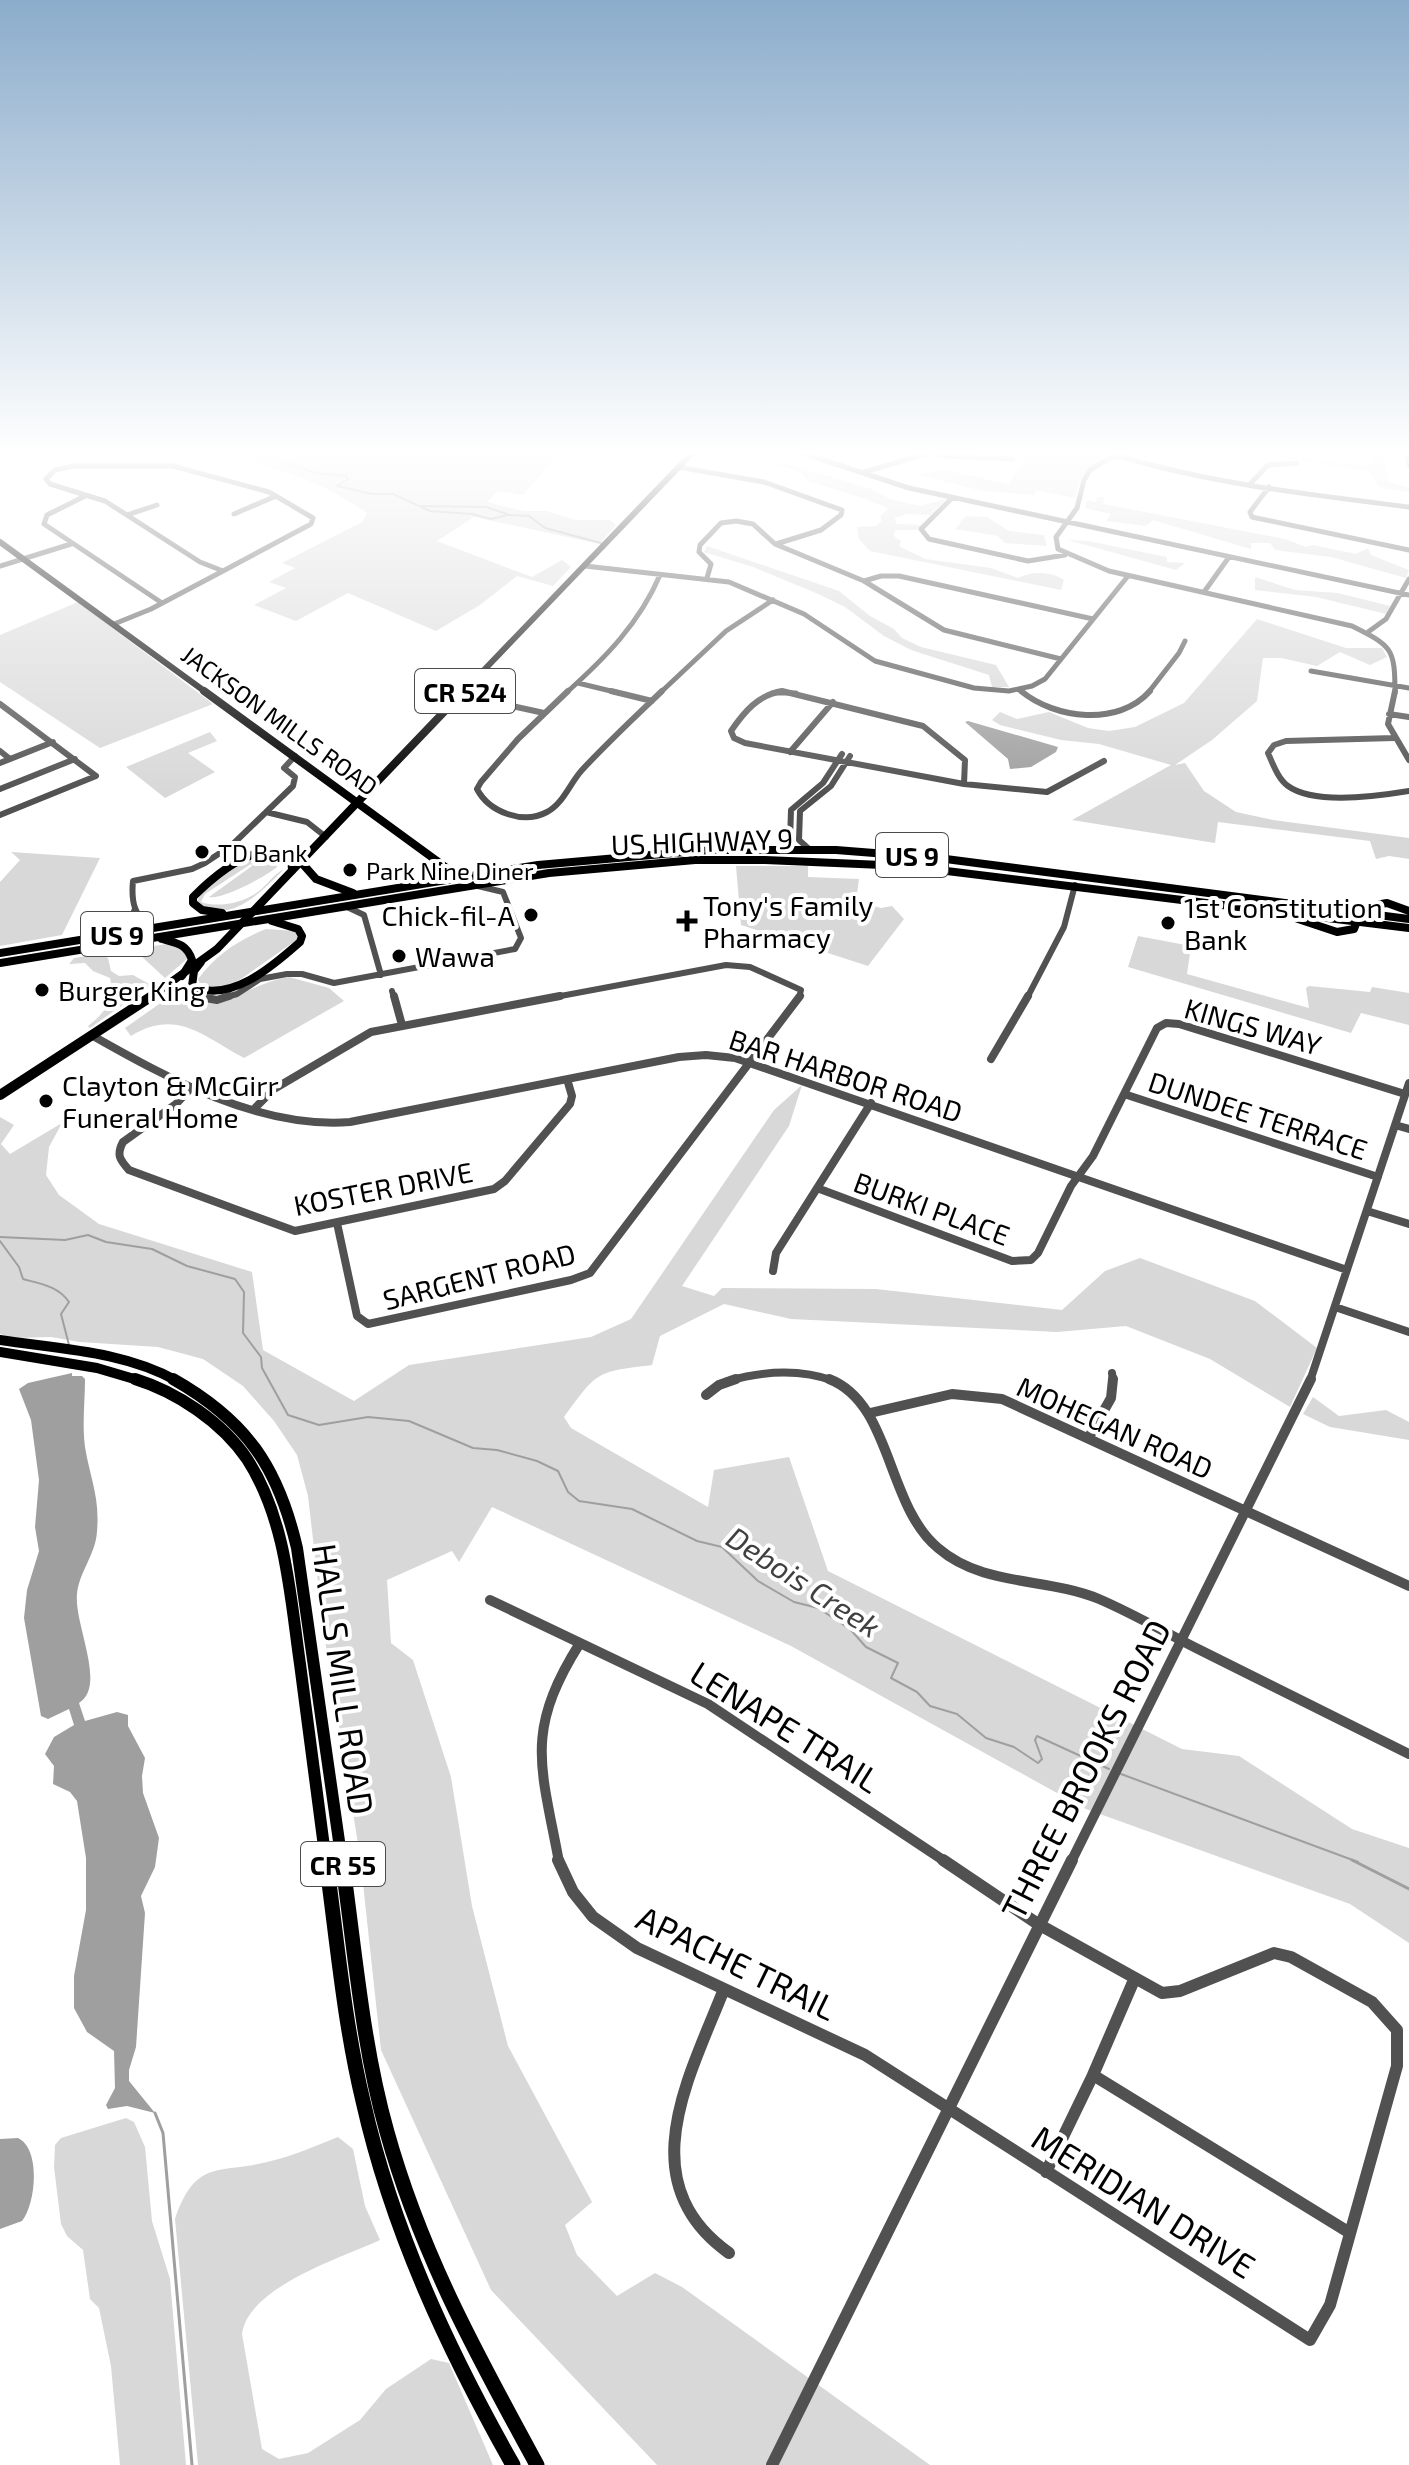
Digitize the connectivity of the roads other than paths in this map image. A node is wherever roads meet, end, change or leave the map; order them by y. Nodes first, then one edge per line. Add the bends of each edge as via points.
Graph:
1 (30, 564) edge
2 (102, 564) edge
3 (205, 564) edge
4 (236, 564) edge
5 (711, 564) edge
6 (823, 564) edge
7 (1092, 564) edge
8 (1224, 564) edge
9 (1263, 564) edge
10 (585, 566) joint
11 (223, 571) junction
12 (660, 575) junction
13 (1128, 576) junction
14 (707, 578) junction
15 (1409, 579) edge
16 (864, 581) junction
17 (1204, 592) junction
18 (1401, 593) junction
19 (1409, 595) edge
20 (773, 600) junction
21 (162, 603) junction
22 (1093, 619) junction
23 (114, 624) junction
24 (1368, 632) junction
25 (1185, 641) dead end
26 (1061, 659) junction
27 (1311, 671) dead end
28 (578, 683) junction
29 (1395, 687) junction
30 (1409, 688) edge
31 (1019, 689) junction
32 (461, 695) junction
33 (652, 701) junction
34 (833, 702) junction
35 (0, 704) edge
36 (544, 713) junction
37 (1389, 714) junction
38 (1409, 717) edge
39 (1394, 738) junction
40 (53, 742) junction
41 (0, 751) edge
42 (790, 752) junction
43 (295, 756) junction
44 (10, 759) junction
45 (75, 759) junction
46 (844, 759) junction
47 (1409, 760) edge
48 (1104, 761) dead end
49 (302, 762) junction
50 (0, 763) edge
51 (290, 771) junction
52 (375, 785) junction
53 (964, 785) junction
54 (0, 789) edge
55 (340, 789) junction
56 (1409, 791) edge
57 (359, 802) junction
58 (266, 812) junction
59 (0, 815) edge
60 (376, 815) junction
61 (343, 819) junction
62 (312, 824) junction
63 (326, 837) junction
64 (780, 849) junction
65 (809, 849) junction
66 (301, 862) junction
67 (292, 870) junction
68 (517, 878) junction
69 (455, 879) junction
70 (473, 885) junction
71 (1075, 885) junction
72 (503, 892) junction
73 (358, 894) junction
74 (378, 900) junction
75 (345, 906) junction
76 (1340, 910) junction
77 (135, 911) junction
78 (253, 911) junction
79 (1409, 911) edge
80 (1368, 914) junction
81 (234, 915) junction
82 (364, 915) junction
83 (264, 919) junction
84 (1409, 919) edge
85 (1357, 921) junction
86 (241, 924) junction
87 (1386, 925) junction
88 (1409, 928) edge
89 (120, 933) junction
90 (154, 933) junction
91 (0, 953) edge
92 (201, 962) junction
93 (0, 963) edge
94 (381, 975) junction
95 (179, 979) junction
96 (392, 991) dead end
97 (180, 994) junction
98 (154, 995) junction
99 (402, 1025) junction
100 (93, 1036) junction
101 (991, 1059) dead end
102 (751, 1063) junction
103 (567, 1079) junction
104 (191, 1088) junction
105 (1407, 1088) edge
106 (1124, 1094) junction
107 (0, 1095) edge
108 (871, 1103) junction
109 (255, 1108) junction
110 (1395, 1125) junction
111 (1409, 1129) edge
112 (1079, 1175) junction
113 (1378, 1177) junction
114 (817, 1188) junction
115 (1367, 1211) junction
116 (337, 1223) junction
117 (1409, 1224) edge
118 (1347, 1270) junction
119 (773, 1271) dead end
120 (1335, 1307) junction
121 (1409, 1332) edge
122 (0, 1340) edge
123 (0, 1352) edge
124 (62, 1354) junction
125 (78, 1356) junction
126 (1112, 1373) dead end
127 (706, 1395) dead end
128 (870, 1413) junction
129 (1089, 1437) junction
130 (1245, 1511) junction
131 (1409, 1586) edge
132 (490, 1600) dead end
133 (1181, 1640) junction
134 (580, 1643) junction
135 (1409, 1754) edge
136 (1038, 1924) junction
137 (1134, 1980) junction
138 (724, 1989) junction
139 (1093, 2075) junction
140 (948, 2109) junction
141 (1046, 2172) junction
142 (1350, 2233) junction
143 (729, 2253) dead end
144 (1310, 2340) joint
145 (513, 2465) edge
146 (537, 2465) edge
147 (772, 2465) edge

1 - 23 main road, JACKSON MILLS ROAD
2 - 21 street
3 - 11 street
4 - 11 street
5 - 14 street
6 - 16 street
7 - 13 street
8 - 17 street
9 - 18 street
10 - 12 street
10 - 32 main road, CR 524
11 - 21 street
12 - 14 street
12 - 28 street via 645,608
13 - 17 street
13 - 22 street
14 - 20 street
15 - 18 street
16 - 22 street via 899,576
16 - 26 street via 944,630
17 - 24 street
18 - 19 street
18 - 24 street via 1386,619
20 - 31 street via 883,664 980,689
20 - 33 street via 728,627
21 - 23 street
22 - 26 street
23 - 43 main road, JACKSON MILLS ROAD
24 - 29 street via 1395,656
25 - 31 street via 1141,700 1124,710 1062,711 1036,703
26 - 31 street via 1042,681
27 - 29 street
28 - 33 street
28 - 36 street
29 - 30 street
29 - 37 street
32 - 36 street
32 - 52 main road, CR 524
33 - 36 street via 580,771 553,808 533,816 510,815 481,796 478,786
34 - 42 street
34 - 42 street via 771,692 731,729 742,742
34 - 53 street via 929,729 965,760
35 - 40 street
37 - 38 street
37 - 39 street
39 - 47 street
39 - 56 street via 1286,741 1268,753 1283,782 1303,793
40 - 44 street
40 - 45 street
41 - 44 street
42 - 46 street
43 - 49 main road, JACKSON MILLS ROAD
43 - 51 street via 284,768
44 - 50 street
45 - 54 street
45 - 59 street via 96,776
46 - 53 street
46 - 64 street via 793,808 790,840
46 - 65 street via 831,786 799,814 799,840
48 - 53 street via 1047,792
49 - 51 street via 289,765
49 - 55 main road, JACKSON MILLS ROAD
51 - 58 street via 296,779 293,786
52 - 55 main road
52 - 57 main road, CR 524
55 - 57 main road, JACKSON MILLS ROAD
57 - 60 main road, JACKSON MILLS ROAD
57 - 61 main road, CR 524
58 - 62 street
58 - 77 street via 203,865 133,881
60 - 61 main road
60 - 69 main road, JACKSON MILLS ROAD
61 - 62 street
61 - 63 main road, CR 524
62 - 63 street
63 - 66 main road, CR 524
64 - 65 highway, US HIGHWAY 9 / US 9
64 - 69 highway, US HIGHWAY 9 / US 9 via 637,855
65 - 76 highway, US HIGHWAY 9 / US 9 via 949,859
66 - 67 main road, CR 524
66 - 73 highway via 328,886
67 - 78 main road, CR 524
67 - 81 highway via 289,854 264,850 193,897 202,910
68 - 70 highway, US HIGHWAY 9 / US 9
68 - 71 highway, US HIGHWAY 9 / US 9 via 644,863 777,858 903,864
68 - 72 street
69 - 73 highway, US HIGHWAY 9 / US 9
70 - 72 street
70 - 74 highway, US HIGHWAY 9 / US 9
71 - 85 highway, US HIGHWAY 9 / US 9 via 1272,910 1337,932 1354,929
71 - 101 street via 1060,935
72 - 94 street via 521,938 517,947
73 - 78 highway, US HIGHWAY 9 / US 9
74 - 75 highway, US HIGHWAY 9 / US 9
74 - 82 street
75 - 82 street
75 - 83 highway, US HIGHWAY 9 / US 9
76 - 80 highway, US HIGHWAY 9 / US 9
76 - 85 highway
77 - 89 street
77 - 90 street
78 - 81 highway, US HIGHWAY 9 / US 9
78 - 86 main road, CR 524
79 - 80 highway via 1377,903
80 - 84 highway, US HIGHWAY 9 / US 9
80 - 87 highway
81 - 90 highway, US HIGHWAY 9 / US 9
82 - 94 street
83 - 86 highway, US HIGHWAY 9 / US 9
83 - 92 highway via 298,929 300,942 225,992 205,993 192,986
85 - 87 highway
86 - 90 highway, US HIGHWAY 9 / US 9
86 - 92 main road, CR 524
87 - 88 highway
89 - 90 highway, US HIGHWAY 9 / US 9
89 - 91 highway, US HIGHWAY 9 / US 9
90 - 93 highway, US HIGHWAY 9 / US 9
90 - 95 highway via 189,950 192,960
92 - 95 main road, CR 524
94 - 97 street via 331,984 287,974 260,979 223,999
95 - 97 street
95 - 98 main road, CR 524
96 - 99 street
97 - 98 street
98 - 100 main road, CR 524
99 - 102 street, SARGENT ROAD via 726,965 745,966 802,992
99 - 109 street via 362,1035 274,1089
100 - 104 street, BAR HARBOR ROAD
100 - 107 main road, CR 524
102 - 103 street, BAR HARBOR ROAD via 691,1056
102 - 108 street, BAR HARBOR ROAD
102 - 116 street, SARGENT ROAD via 597,1269 584,1276 368,1324 357,1316
103 - 109 street, BAR HARBOR ROAD via 341,1124 297,1122
103 - 116 street, KOSTER DRIVE via 570,1104 499,1187
104 - 109 street, BAR HARBOR ROAD
104 - 116 street, KOSTER DRIVE via 174,1106 124,1139 118,1153 124,1167 286,1230
105 - 106 street, KINGS WAY via 1171,1023 1157,1028
105 - 110 street, THREE BROOKS ROAD
106 - 112 street, KINGS WAY
106 - 113 street, DUNDEE TERRACE
108 - 112 street, BAR HARBOR ROAD
108 - 114 street
110 - 111 street
110 - 113 street, THREE BROOKS ROAD
112 - 114 street, BURKI PLACE via 1036,1256 1022,1262
112 - 118 street, BAR HARBOR ROAD
113 - 115 street, THREE BROOKS ROAD
114 - 119 street via 776,1253
115 - 117 street
115 - 118 street, THREE BROOKS ROAD
118 - 120 street, THREE BROOKS ROAD
120 - 121 street
120 - 130 street, THREE BROOKS ROAD via 1315,1370
122 - 124 main road, HALLS MILL ROAD / CR 55
123 - 124 main road, HALLS MILL ROAD / CR 55
124 - 125 main road, HALLS MILL ROAD / CR 55
125 - 145 main road, HALLS MILL ROAD / CR 55 via 148,1382 198,1411 239,1449 271,1506 285,1559 345,2001 369,2126 414,2268
125 - 146 main road, HALLS MILL ROAD / CR 55 via 145,1366 203,1395 253,1441 283,1492 299,1556 368,2041 386,2130 451,2306
126 - 129 street via 1114,1395
127 - 128 street via 729,1381 799,1373 839,1385
128 - 129 street, MOHEGAN ROAD via 931,1395 969,1393 1011,1402
128 - 133 street via 905,1509 939,1549 990,1577 1084,1593
129 - 130 street, MOHEGAN ROAD
130 - 131 street, MOHEGAN ROAD
130 - 133 street, THREE BROOKS ROAD
132 - 134 street, LENAPE TRAIL
133 - 135 street
133 - 136 street, THREE BROOKS ROAD
134 - 136 street, LENAPE TRAIL via 708,1704
134 - 138 street, APACHE TRAIL via 552,1691 540,1733 542,1777 559,1864 579,1900 610,1932
136 - 137 street, LENAPE TRAIL
136 - 140 street, THREE BROOKS ROAD
137 - 139 street
137 - 142 street, LENAPE TRAIL via 1162,1993 1180,1991 1274,1953 1291,1957 1372,2002 1397,2030 1397,2066
138 - 140 street, APACHE TRAIL via 865,2055
138 - 143 street via 678,2099 671,2142 677,2178 696,2222
139 - 141 street
139 - 142 street
140 - 141 street, MERIDIAN DRIVE
140 - 147 street, THREE BROOKS ROAD
141 - 144 street, MERIDIAN DRIVE
142 - 144 street, LENAPE TRAIL via 1330,2305

